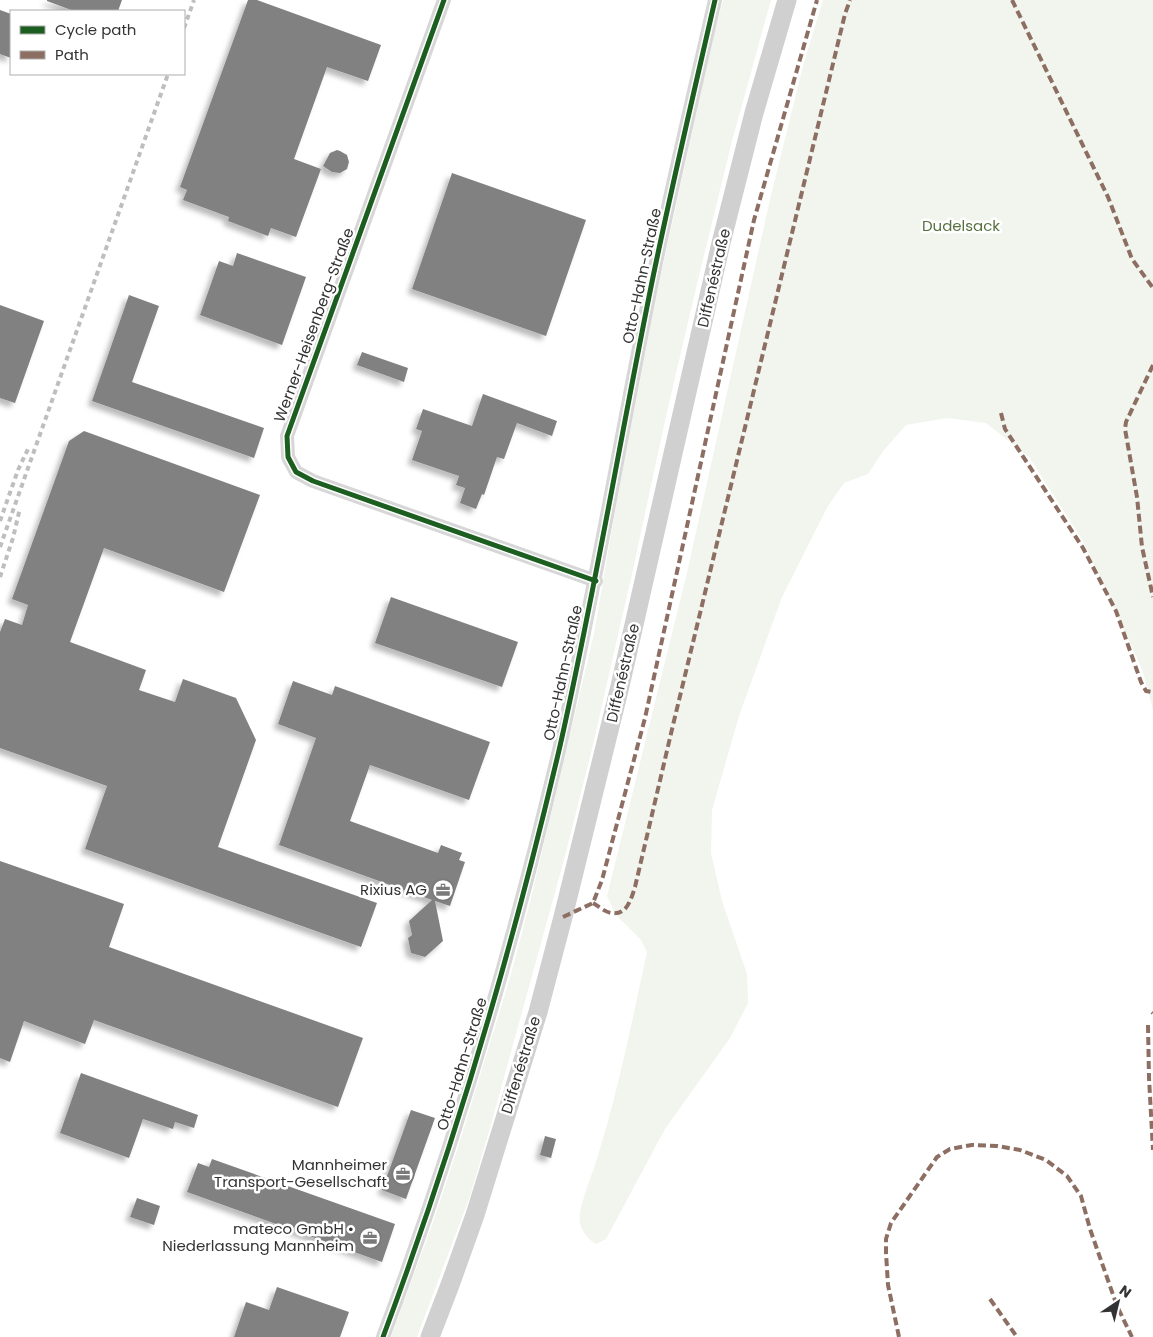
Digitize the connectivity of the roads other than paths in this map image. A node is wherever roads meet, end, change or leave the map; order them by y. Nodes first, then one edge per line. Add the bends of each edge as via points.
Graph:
1 (444, 0) edge
2 (715, 0) edge
3 (787, 0) edge
4 (596, 580) junction
5 (383, 1337) edge
6 (430, 1337) edge

1 - 4 street, Werner-Heisenberg-Straße via 287,436 288,457 296,472 313,481
2 - 4 street, Otto-Hahn-Straße via 653,277
3 - 6 main road, Diffenéstraße via 721,243 564,917 475,1215
4 - 5 street, Otto-Hahn-Straße via 551,784 494,1004 434,1197

